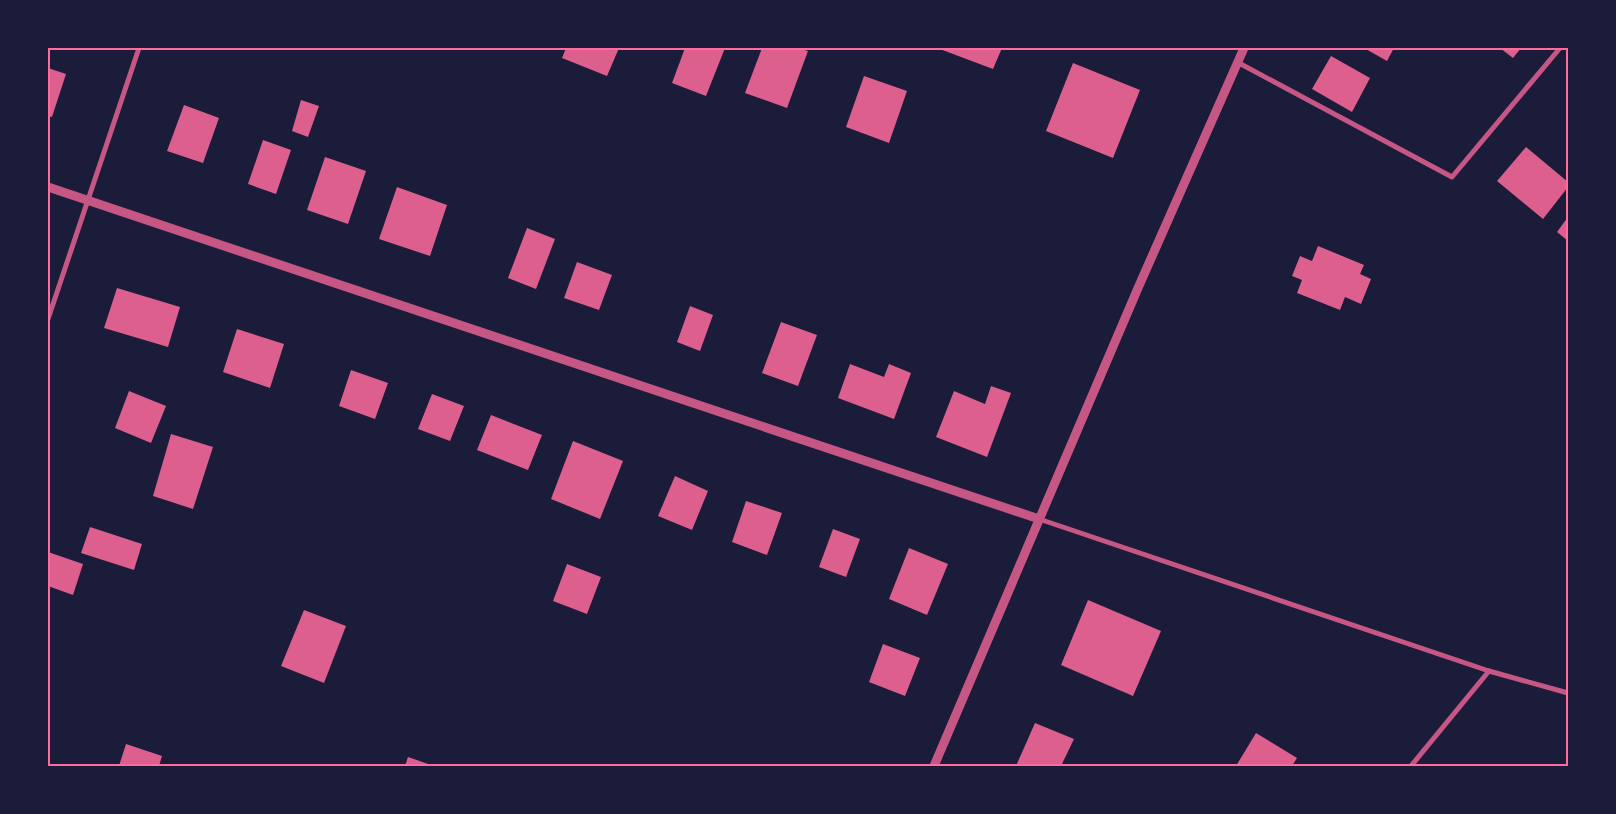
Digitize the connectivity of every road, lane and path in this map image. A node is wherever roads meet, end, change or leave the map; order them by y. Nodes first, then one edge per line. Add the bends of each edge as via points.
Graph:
1 (139, 48) edge
2 (1244, 48) edge
3 (1560, 48) edge
4 (1237, 62) junction
5 (48, 187) edge
6 (89, 200) junction
7 (48, 319) edge
8 (1039, 519) junction
9 (1489, 671) junction
10 (1568, 693) edge
11 (934, 766) edge
12 (1411, 766) edge

1 - 6 street
2 - 4 street
3 - 4 street via 1452,177
4 - 8 street
5 - 6 street
6 - 7 street
6 - 8 street
8 - 9 street
8 - 11 street
9 - 10 street
9 - 12 street

